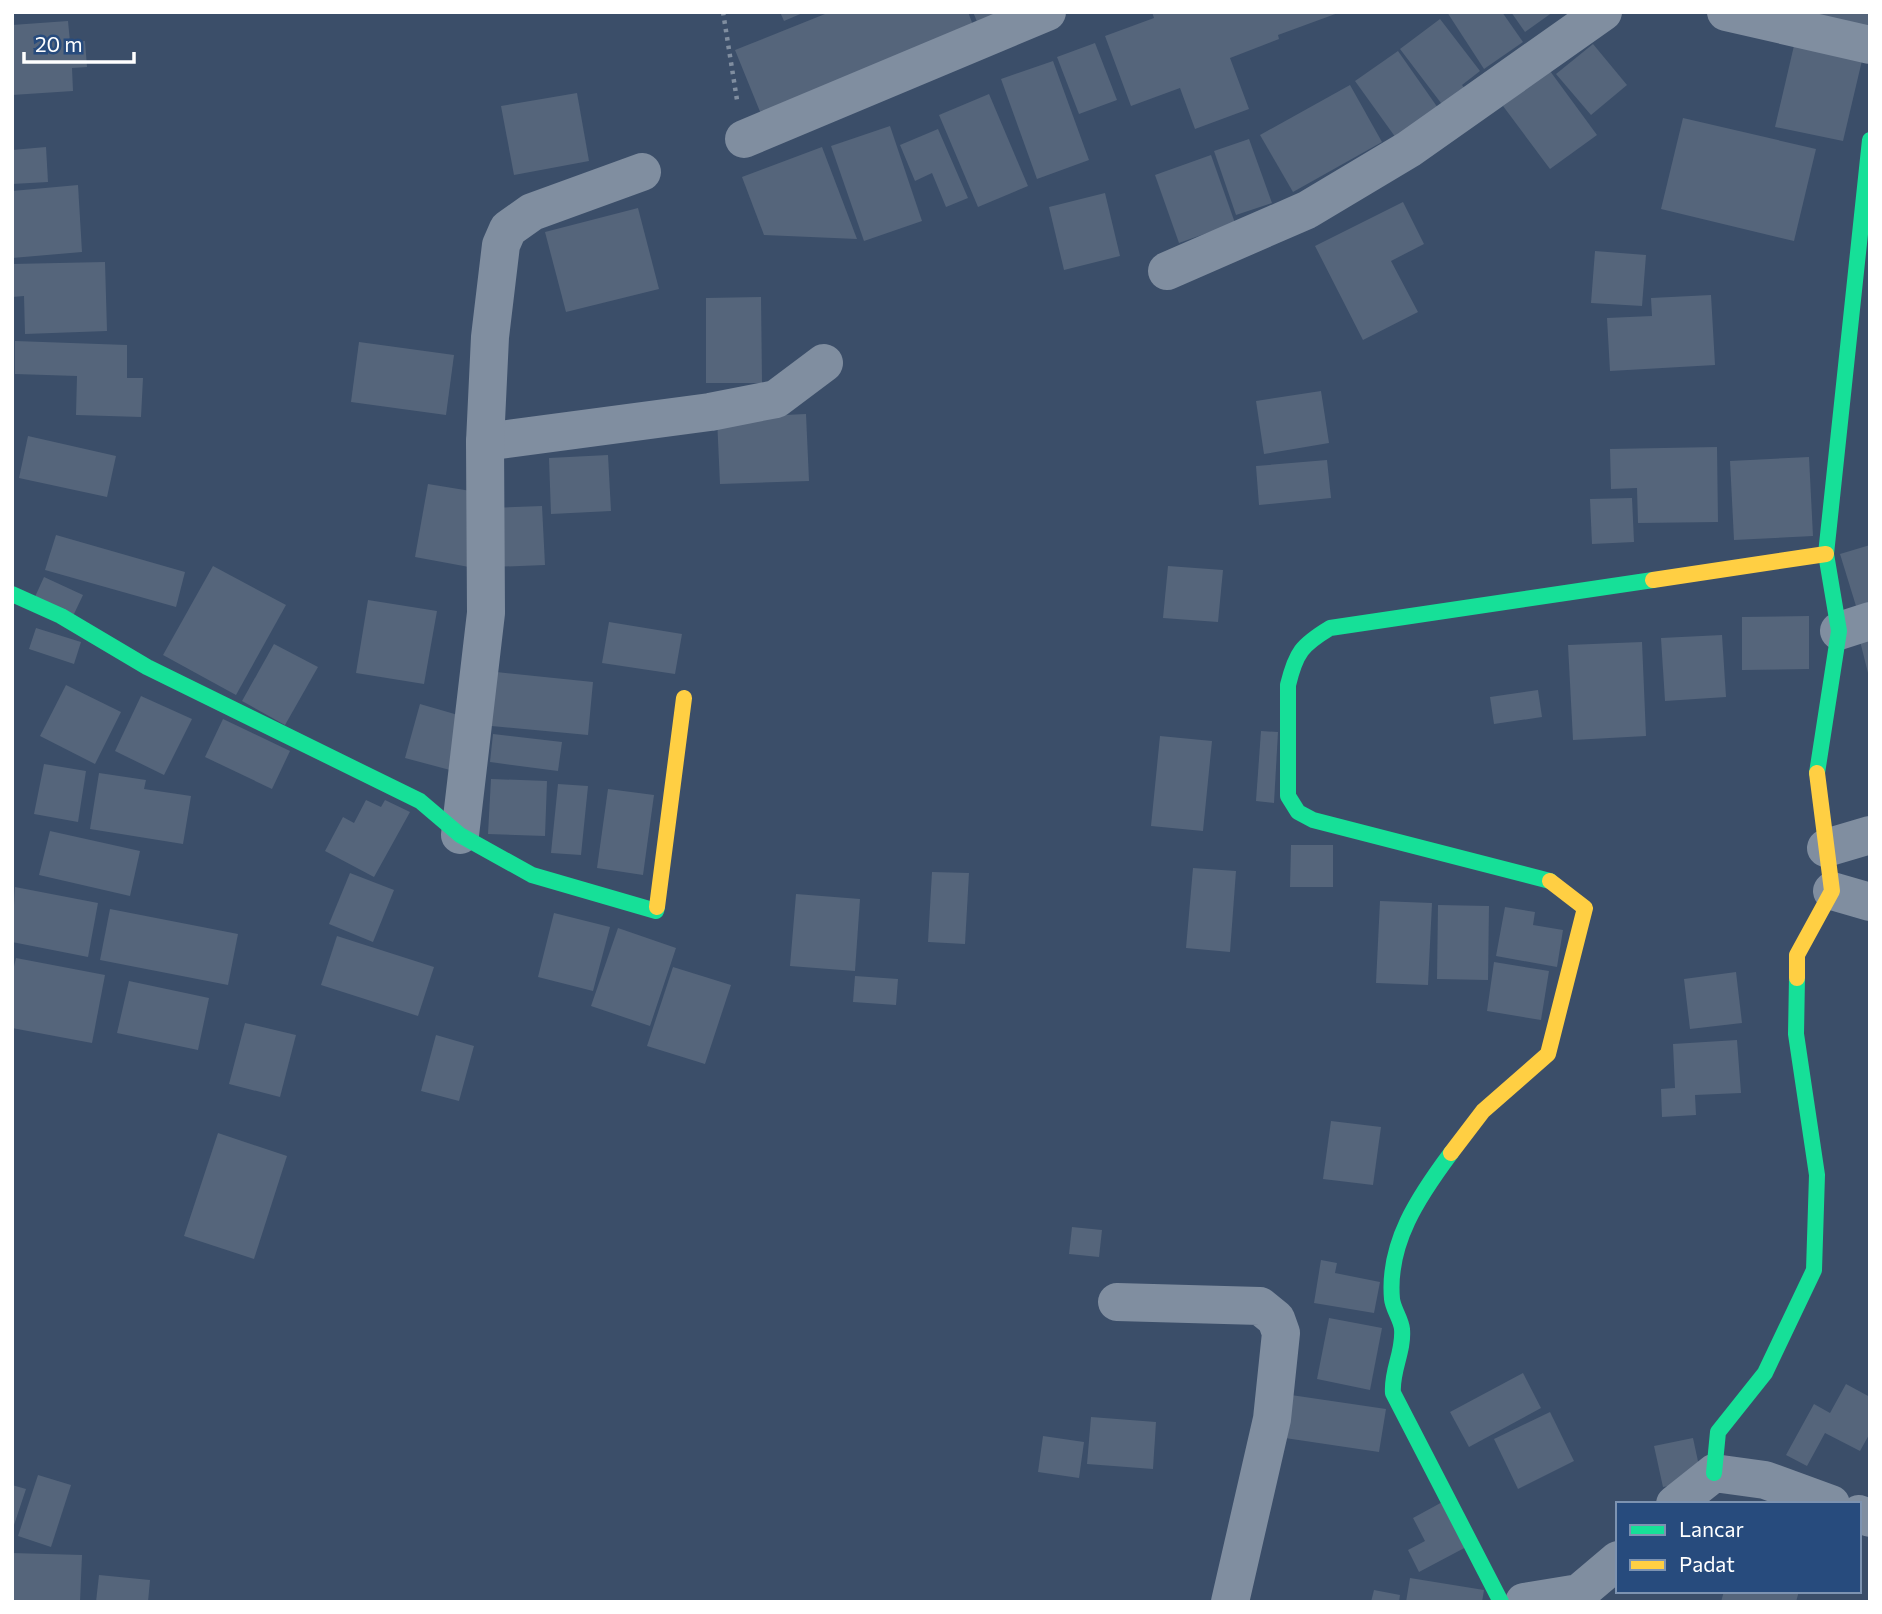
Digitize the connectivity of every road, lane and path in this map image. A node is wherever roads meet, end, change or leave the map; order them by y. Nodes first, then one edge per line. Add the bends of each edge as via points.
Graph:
1 (723, 12) edge
2 (1047, 12) edge
3 (1603, 12) edge
4 (1726, 12) edge
5 (1870, 45) edge
6 (744, 139) joint
7 (1870, 140) edge
8 (642, 172) dead end
9 (1167, 271) dead end
10 (824, 363) dead end
11 (485, 442) junction
12 (1825, 554) junction
13 (12, 594) edge
14 (1854, 626) edge
15 (684, 698) dead end
16 (460, 835) junction
17 (1870, 835) edge
18 (1826, 848) junction
19 (1832, 891) junction
20 (1870, 902) edge
21 (1116, 1302) dead end
22 (1714, 1473) junction
23 (1678, 1502) edge
24 (1826, 1502) edge
25 (1616, 1562) edge
26 (1230, 1602) edge
27 (1501, 1602) edge
28 (1524, 1602) edge

1 - 6 path
2 - 6 street
3 - 9 street via 1409,149 1318,203
4 - 5 street
7 - 12 street
8 - 11 street via 532,212 508,229 501,245 490,337
10 - 11 street via 776,399
11 - 16 street via 486,613
12 - 14 street
12 - 27 street via 1330,628 1306,643 1292,668 1286,774 1288,796 1298,812 1440,854 1546,878 1585,908 1548,1054 1483,1111 1418,1197 1391,1263 1392,1302 1402,1328 1393,1393
13 - 16 street via 147,667 420,801
14 - 18 street via 1816,767
15 - 16 street via 656,911 532,876
17 - 18 street
18 - 19 street
19 - 20 street
19 - 22 street via 1797,955 1797,1034 1817,1174 1814,1270 1765,1373 1718,1432
21 - 26 street via 1260,1306 1276,1319 1281,1333 1272,1419
22 - 23 street
22 - 24 street via 1765,1480
25 - 28 street via 1579,1593

